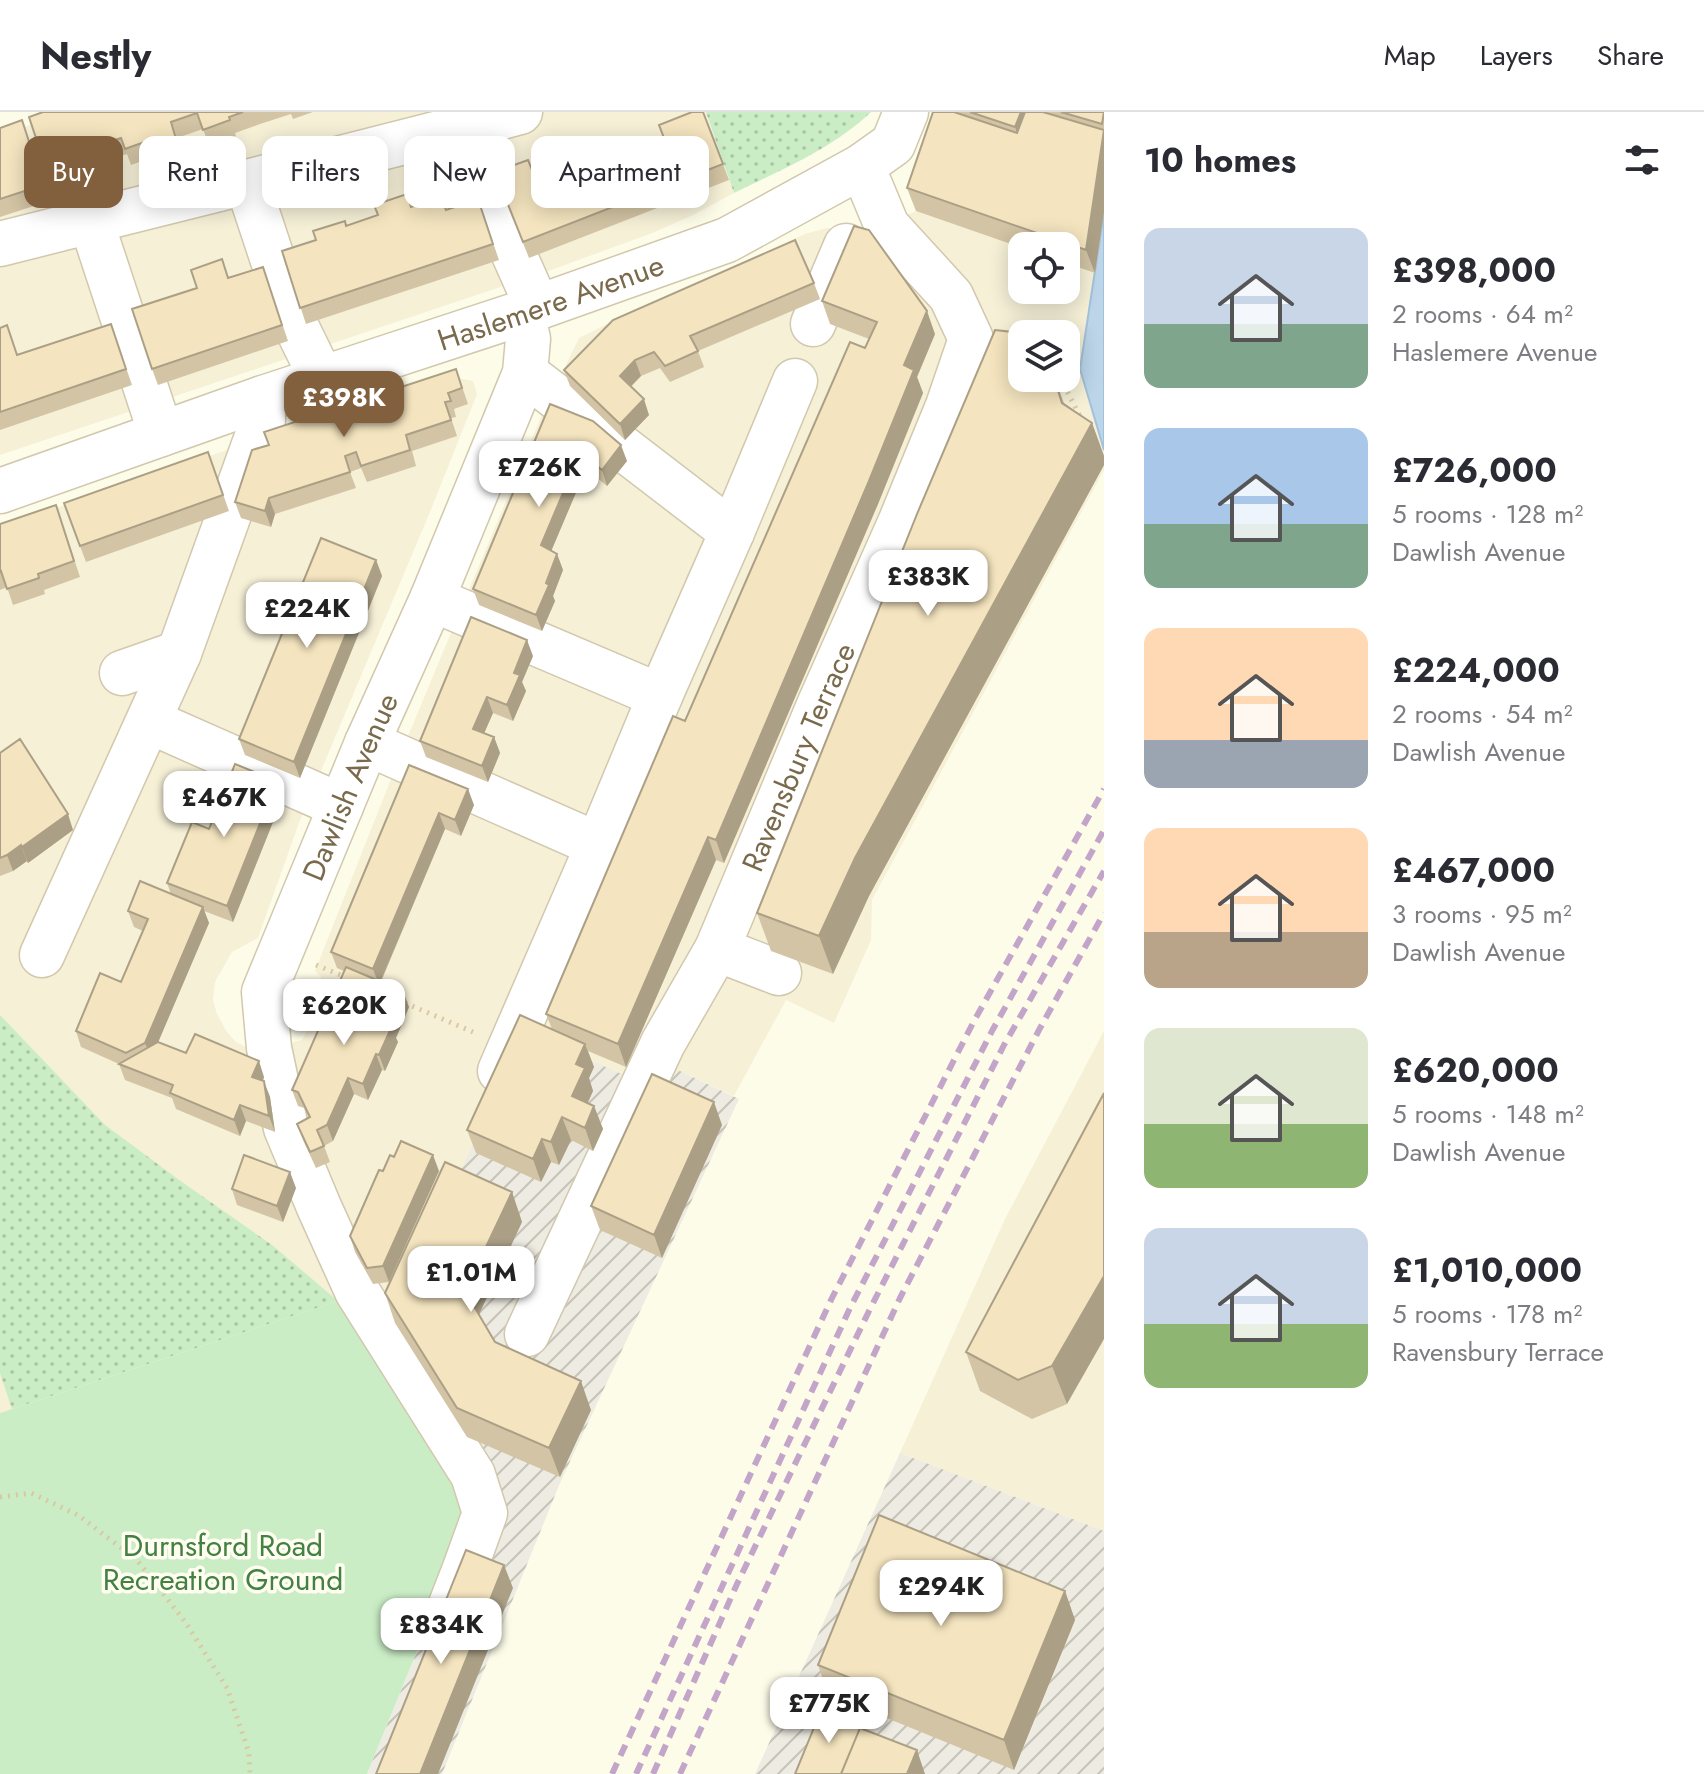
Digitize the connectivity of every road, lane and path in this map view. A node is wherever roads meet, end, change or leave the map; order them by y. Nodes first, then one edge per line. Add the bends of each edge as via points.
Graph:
1 (520, 112) edge
2 (906, 112) edge
3 (467, 126) junction
4 (862, 166) junction
5 (247, 182) junction
6 (91, 221) junction
7 (0, 244) edge
8 (530, 310) junction
9 (813, 324) dead end
10 (525, 373) junction
11 (322, 379) junction
12 (795, 381) dead end
13 (1068, 392) edge
14 (263, 398) junction
15 (1085, 428) edge
16 (161, 434) junction
17 (0, 491) edge
18 (732, 532) junction
19 (432, 599) junction
20 (179, 653) junction
21 (122, 673) dead end
22 (660, 696) junction
23 (149, 721) junction
24 (367, 743) junction
25 (341, 806) junction
26 (598, 845) junction
27 (717, 949) junction
28 (282, 951) junction
29 (42, 955) dead end
30 (779, 973) dead end
31 (354, 981) edge
32 (397, 999) edge
33 (511, 1048) junction
34 (487, 1101) edge
35 (527, 1334) dead end
36 (0, 1497) edge
37 (434, 1644) edge
38 (250, 1774) edge

1 - 3 street
2 - 4 street via 893,144
3 - 5 street
3 - 8 street, Dawlish Avenue
4 - 8 street, Haslemere Avenue via 727,240
4 - 9 street via 853,228
4 - 27 street, Ravensbury Terrace via 887,226 951,296 971,339 900,523
5 - 6 street
5 - 11 street via 292,318
6 - 7 street
6 - 16 street
8 - 10 street, Dawlish Avenue
8 - 11 street, Haslemere Avenue
10 - 18 street
10 - 19 street, Dawlish Avenue
11 - 14 street, Haslemere Avenue
12 - 18 street
13 - 15 path
14 - 16 street, Haslemere Avenue
14 - 20 street via 263,420
16 - 17 street, Haslemere Avenue
18 - 22 street
19 - 22 street
19 - 24 street, Dawlish Avenue
20 - 21 street
20 - 23 street
22 - 26 street
23 - 25 street
23 - 29 street
24 - 25 street, Dawlish Avenue
24 - 26 street
25 - 28 street, Dawlish Avenue
26 - 33 street
27 - 30 street
27 - 35 street, Ravensbury Terrace via 663,1043
28 - 31 path
28 - 37 street, Dawlish Avenue via 264,992 269,1048 286,1128 357,1291 473,1475 485,1513
32 - 33 path
33 - 34 street
36 - 38 path via 31,1493 66,1509 137,1560 227,1688 249,1753

